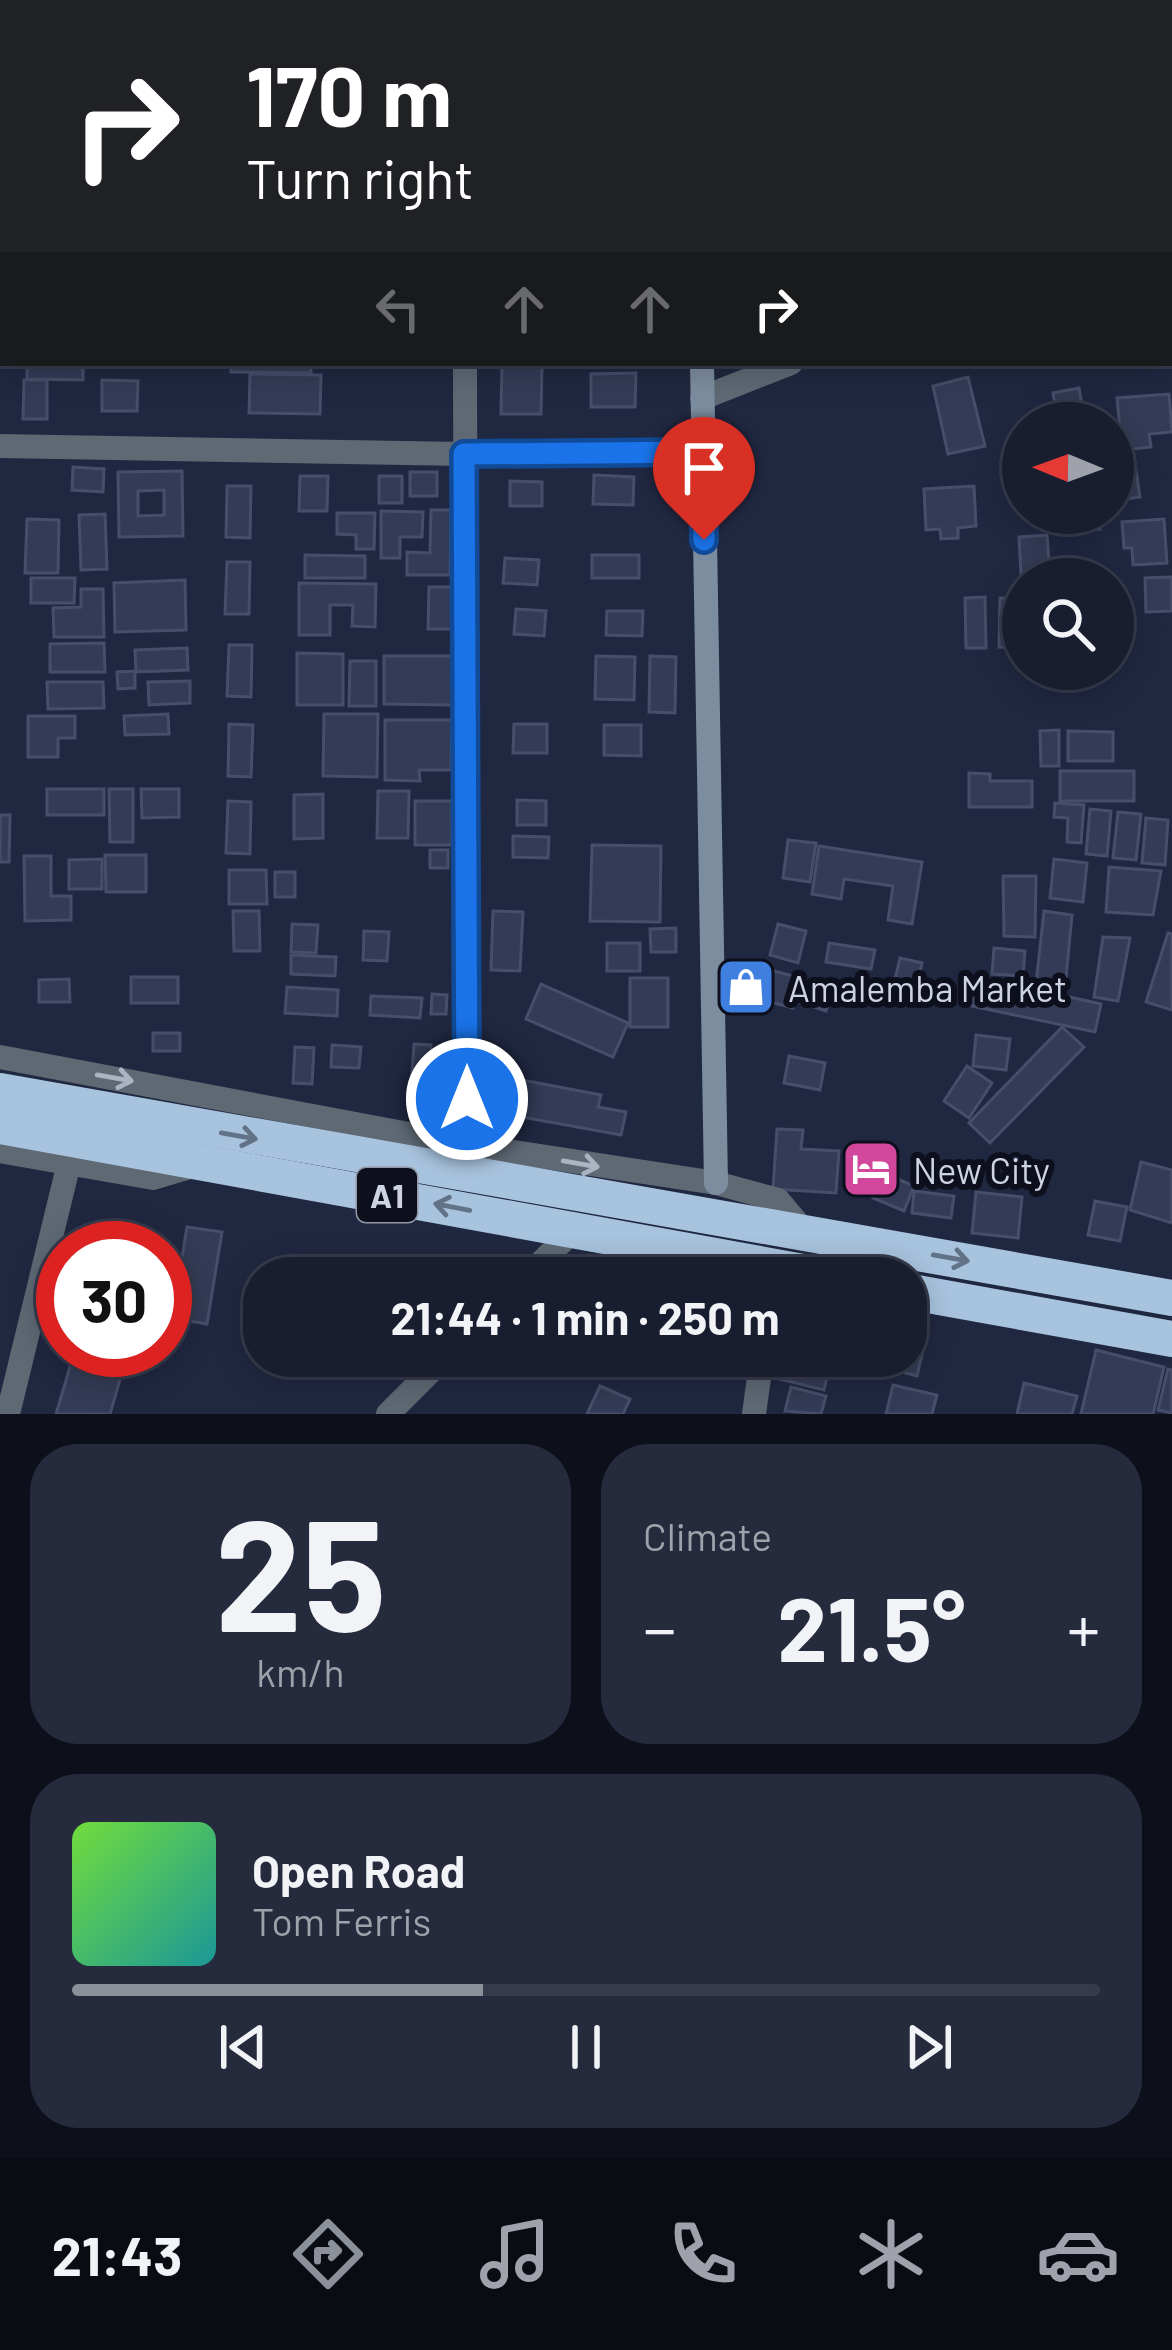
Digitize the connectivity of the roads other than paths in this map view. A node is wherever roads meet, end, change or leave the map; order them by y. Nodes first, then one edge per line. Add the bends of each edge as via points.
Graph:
1 (465, 366) edge
2 (702, 366) edge
3 (783, 366) edge
4 (702, 398) junction
5 (0, 446) edge
6 (703, 452) junction
7 (464, 454) junction
8 (0, 1057) edge
9 (0, 1091) edge
10 (0, 1126) edge
11 (467, 1145) junction
12 (0, 1151) edge
13 (69, 1163) junction
14 (201, 1163) junction
15 (716, 1183) junction
16 (572, 1231) junction
17 (804, 1232) junction
18 (546, 1257) edge
19 (699, 1257) edge
20 (927, 1295) edge
21 (1172, 1298) edge
22 (1172, 1339) edge
23 (425, 1377) edge
24 (759, 1377) edge
25 (8, 1414) edge
26 (388, 1414) edge
27 (754, 1414) edge

1 - 7 street
2 - 4 main road
3 - 4 street
4 - 6 main road
5 - 7 street
6 - 7 street
6 - 15 main road
7 - 11 street
8 -> 11 street
9 -> 17 highway, A1
10 - 14 highway, A1
11 -> 15 street
12 - 13 street
13 - 14 street via 153,1178
13 - 25 street
16 -> 14 highway, A1
15 - 17 street via 778,1201
16 - 18 street
16 - 19 highway, A1
17 -> 21 highway, A1
20 - 22 highway
23 - 26 street
24 - 27 street

